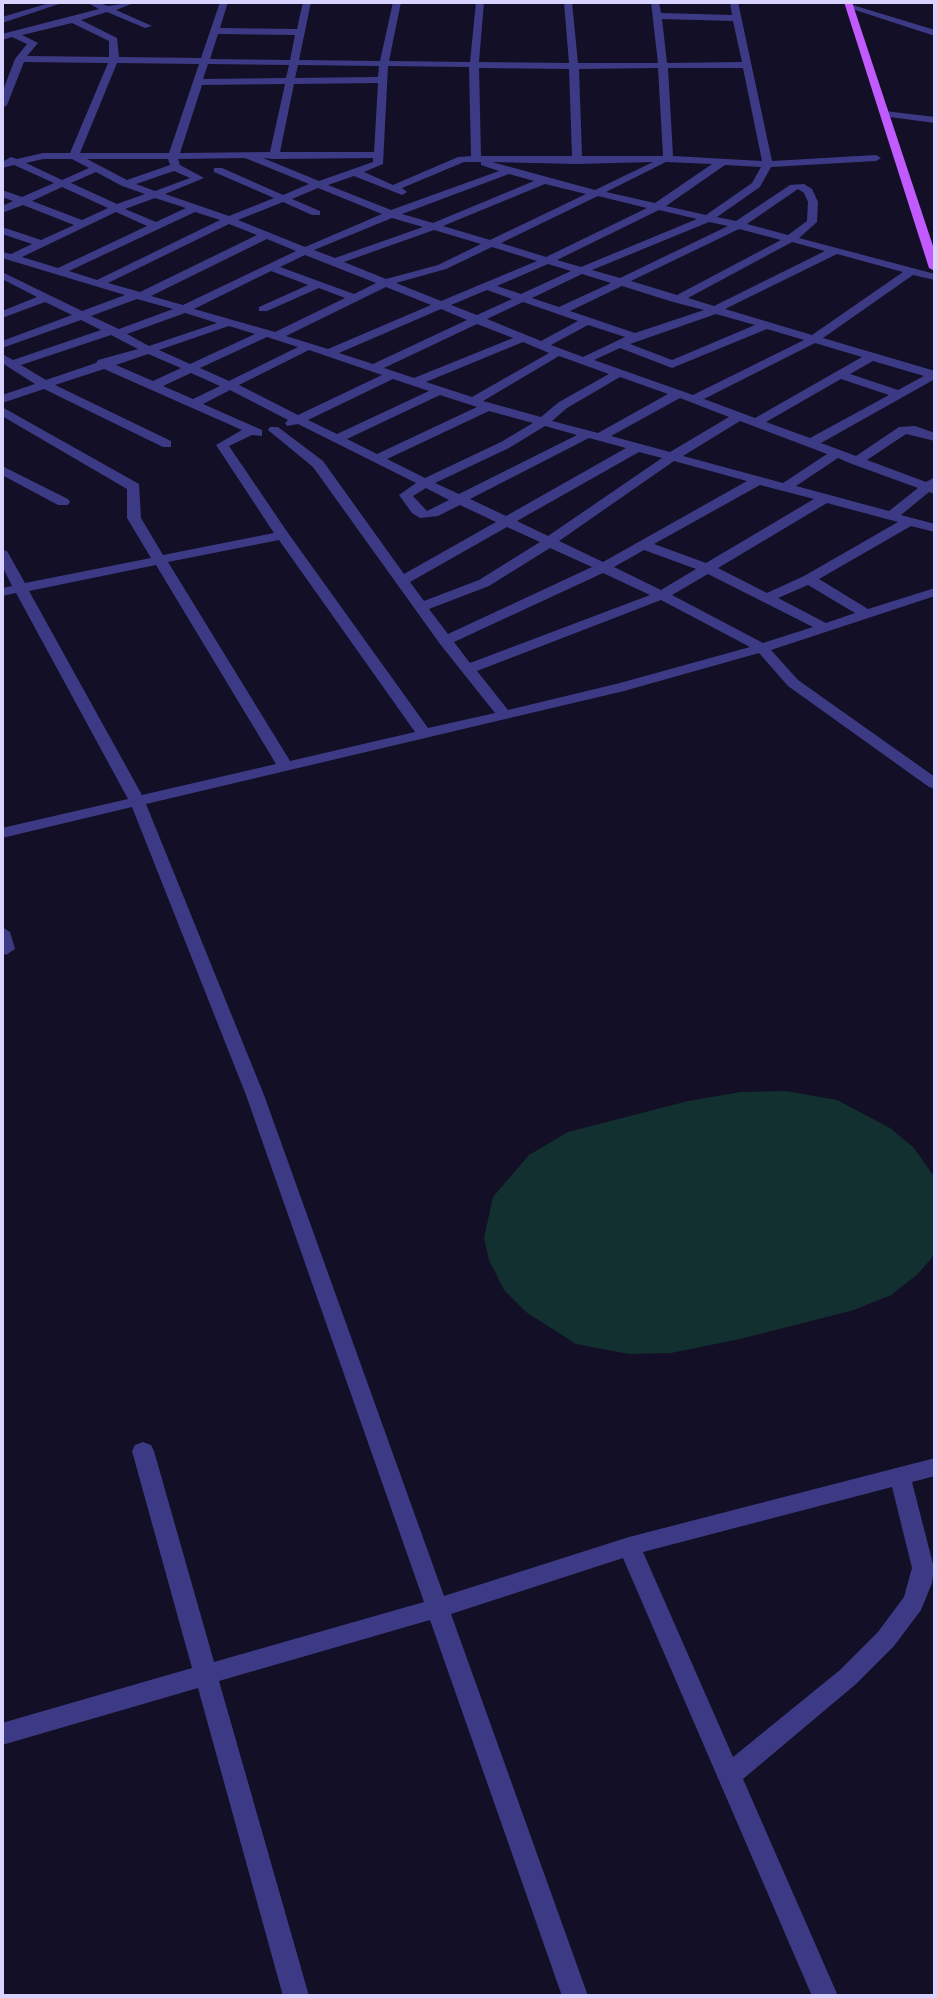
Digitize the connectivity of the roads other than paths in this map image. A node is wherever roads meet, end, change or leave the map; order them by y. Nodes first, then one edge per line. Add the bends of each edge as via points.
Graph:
1 (61, 2) edge
2 (90, 2) edge
3 (132, 2) edge
4 (223, 2) edge
5 (307, 2) edge
6 (397, 2) edge
7 (480, 2) edge
8 (568, 2) edge
9 (655, 2) edge
10 (734, 2) edge
11 (849, 3) edge
12 (108, 9) junction
13 (657, 16) junction
14 (737, 18) junction
15 (2, 20) edge
16 (73, 20) junction
17 (214, 31) junction
18 (125, 32) dead end
19 (300, 32) junction
20 (935, 33) edge
21 (15, 35) junction
22 (2, 37) edge
23 (20, 59) junction
24 (114, 60) junction
25 (204, 61) junction
26 (294, 62) junction
27 (384, 63) junction
28 (474, 64) junction
29 (747, 65) junction
30 (574, 66) junction
31 (663, 66) junction
32 (383, 80) junction
33 (290, 81) junction
34 (198, 82) junction
35 (4, 89) edge
36 (2, 105) edge
37 (885, 114) junction
38 (935, 120) edge
39 (377, 155) junction
40 (2, 156) edge
41 (74, 156) junction
42 (274, 156) junction
43 (249, 157) junction
44 (876, 158) dead end
45 (476, 159) junction
46 (667, 159) junction
47 (534, 160) junction
48 (592, 160) junction
49 (14, 161) junction
50 (577, 161) junction
51 (174, 162) junction
52 (722, 162) junction
53 (768, 164) junction
54 (2, 165) edge
55 (97, 168) junction
56 (218, 170) junction
57 (354, 172) junction
58 (505, 172) junction
59 (199, 178) junction
60 (543, 181) junction
61 (60, 183) junction
62 (126, 184) junction
63 (317, 185) junction
64 (394, 188) junction
65 (2, 193) edge
66 (154, 194) junction
67 (597, 194) junction
68 (283, 199) junction
69 (21, 200) junction
70 (424, 201) junction
71 (657, 207) junction
72 (117, 208) junction
73 (192, 209) junction
74 (2, 210) edge
75 (316, 213) dead end
76 (391, 214) junction
77 (708, 218) junction
78 (229, 220) junction
79 (82, 224) junction
80 (738, 225) junction
81 (155, 226) junction
82 (432, 227) junction
83 (2, 230) edge
84 (266, 235) junction
85 (790, 239) junction
86 (488, 243) junction
87 (41, 244) junction
88 (306, 250) junction
89 (835, 251) junction
90 (7, 256) edge
91 (546, 261) junction
92 (335, 262) junction
93 (270, 267) junction
94 (935, 268) edge
95 (580, 271) junction
96 (911, 271) junction
97 (61, 273) junction
98 (2, 275) edge
99 (935, 277) edge
100 (14, 282) junction
101 (387, 282) junction
102 (99, 283) junction
103 (621, 283) junction
104 (317, 285) junction
105 (486, 286) junction
106 (2, 287) edge
107 (27, 288) junction
108 (139, 296) junction
109 (47, 297) junction
110 (353, 297) junction
111 (525, 299) junction
112 (677, 300) junction
113 (442, 303) junction
114 (263, 309) dead end
115 (182, 310) junction
116 (561, 311) junction
117 (713, 311) junction
118 (2, 315) edge
119 (84, 315) junction
120 (481, 320) junction
121 (587, 321) junction
122 (228, 323) junction
123 (764, 326) junction
124 (117, 332) junction
125 (270, 336) junction
126 (635, 337) junction
127 (523, 338) junction
128 (813, 340) junction
129 (619, 344) junction
130 (2, 345) edge
131 (542, 345) junction
132 (307, 346) junction
133 (147, 349) junction
134 (558, 352) junction
135 (328, 353) junction
136 (872, 357) junction
137 (7, 361) edge
138 (583, 361) junction
139 (102, 363) junction
140 (190, 368) junction
141 (374, 369) junction
142 (619, 373) junction
143 (392, 375) junction
144 (840, 375) junction
145 (935, 375) edge
146 (415, 382) junction
147 (43, 384) junction
148 (228, 385) junction
149 (152, 386) junction
150 (439, 391) junction
151 (678, 394) junction
152 (899, 394) junction
153 (2, 398) edge
154 (694, 399) junction
155 (472, 402) junction
156 (193, 404) junction
157 (488, 407) junction
158 (2, 411) edge
159 (739, 416) junction
160 (298, 420) junction
161 (543, 422) junction
162 (757, 422) junction
163 (274, 430) junction
164 (251, 431) junction
165 (594, 435) junction
166 (935, 437) edge
167 (336, 439) junction
168 (811, 443) junction
169 (167, 444) dead end
170 (638, 447) junction
171 (837, 453) junction
172 (672, 457) junction
173 (377, 459) junction
174 (857, 461) junction
175 (2, 470) edge
176 (759, 480) junction
177 (425, 483) junction
178 (933, 486) edge
179 (786, 487) junction
180 (459, 498) junction
181 (826, 498) junction
182 (63, 502) dead end
183 (891, 516) junction
184 (909, 521) junction
185 (509, 522) junction
186 (935, 528) edge
187 (282, 535) junction
188 (550, 541) junction
189 (643, 545) junction
190 (2, 554) edge
191 (160, 560) junction
192 (604, 567) junction
193 (707, 568) junction
194 (808, 579) junction
195 (404, 580) junction
196 (20, 588) junction
197 (2, 592) edge
198 (935, 592) edge
199 (662, 595) junction
200 (768, 598) junction
201 (422, 607) junction
202 (865, 613) junction
203 (824, 627) junction
204 (445, 640) junction
205 (762, 648) junction
206 (468, 669) junction
207 (505, 715) junction
208 (424, 734) junction
209 (286, 767) junction
210 (935, 784) edge
211 (137, 801) junction
212 (2, 833) edge
213 (143, 1451) dead end
214 (935, 1467) edge
215 (900, 1477) junction
216 (629, 1546) junction
217 (437, 1608) junction
218 (205, 1675) junction
219 (2, 1734) edge
220 (729, 1775) junction
221 (296, 1996) edge
222 (575, 1996) edge
223 (825, 1996) edge

1 - 15 street
2 - 12 street
3 - 12 street
4 - 17 street
5 - 19 street
6 - 27 street
7 - 28 street
8 - 30 street
9 - 13 street
10 - 14 street
11 - 20 street
11 - 37 main road
12 - 16 street
12 - 18 street via 148,26
13 - 14 street
13 - 31 street
14 - 29 street
16 - 21 street
16 - 24 street via 114,40
17 - 19 street
17 - 25 street
19 - 26 street
21 - 22 street
21 - 23 street via 33,43
23 - 24 street
23 - 35 street
24 - 25 street
24 - 41 street
25 - 26 street
25 - 34 street
26 - 27 street
26 - 33 street
27 - 28 street
27 - 32 street
28 - 30 street
28 - 45 street
29 - 31 street
29 - 53 street
30 - 31 street
30 - 50 street
31 - 46 street
32 - 33 street
32 - 39 street
33 - 34 street
33 - 42 street
34 - 51 street
35 - 36 street
37 - 38 street
37 - 94 main road
39 - 42 street
39 - 57 street via 378,164
40 - 49 street
41 - 49 street
41 - 51 street
41 - 55 street
42 - 43 street
43 - 51 street
43 - 56 street
43 - 63 street
44 - 53 street
45 - 47 street
45 - 58 street
45 - 64 street via 462,159
46 - 48 street
46 - 52 street
46 - 67 street
47 - 50 street
47 - 58 street
48 - 50 street
48 - 60 street
49 - 54 street
49 - 61 street
51 - 59 street
51 - 62 street
52 - 53 street
52 - 71 street
53 - 77 street via 757,185
55 - 61 street
55 - 62 street
56 - 59 street
56 - 68 street
57 - 63 street
57 - 64 street
58 - 60 street
58 - 70 street
59 - 66 street
60 - 67 street
60 - 82 street
61 - 69 street
61 - 72 street
62 - 66 street
63 - 68 street
63 - 76 street
64 - 70 street
65 - 69 street
66 - 72 street
66 - 73 street
67 - 71 street
67 - 86 street
68 - 75 street
68 - 78 street
69 - 74 street
69 - 79 street
70 - 76 street
71 - 77 street
71 - 91 street
72 - 79 street
72 - 81 street
73 - 78 street
73 - 81 street
76 - 82 street
76 - 88 street
77 - 80 street
77 - 95 street
78 - 84 street
78 - 102 street
79 - 87 street
80 - 85 street
80 - 85 street via 800,186 813,202 812,222
80 - 103 street
81 - 97 street
82 - 86 street
82 - 92 street
83 - 87 street
84 - 88 street
84 - 108 street
85 - 89 street
85 - 112 street
86 - 91 street
86 - 101 street via 442,267
87 - 90 street
88 - 92 street
88 - 93 street
89 - 96 street
89 - 117 street
90 - 97 street
91 - 95 street
91 - 105 street
92 - 101 street
93 - 104 street
93 - 115 street
95 - 103 street
95 - 111 street
96 - 99 street
96 - 128 street
97 - 102 street
97 - 107 street
98 - 100 street
100 - 106 street
100 - 107 street
101 - 110 street
101 - 113 street
102 - 108 street
103 - 112 street
103 - 116 street
104 - 110 street
104 - 114 street
105 - 111 street
105 - 113 street
107 - 109 street
108 - 115 street
108 - 119 street
109 - 118 street
109 - 119 street
110 - 125 street
111 - 116 street
111 - 120 street
112 - 117 street
113 - 120 street
113 - 135 street
115 - 122 street
115 - 124 street
116 - 121 street
117 - 123 street
117 - 126 street
119 - 124 street
119 - 130 street
120 - 127 street
120 - 141 street
121 - 126 street
121 - 131 street
122 - 125 street
122 - 133 street
123 - 128 street
123 - 129 street via 672,364
124 - 133 street
124 - 137 street
125 - 132 street
125 - 140 street
126 - 129 street
127 - 131 street
127 - 146 street
128 - 136 street
128 - 154 street
129 - 138 street
131 - 134 street
132 - 135 street
132 - 148 street
133 - 139 street
133 - 140 street
134 - 138 street
134 - 155 street
135 - 141 street
136 - 144 street
136 - 145 street
137 - 147 street
138 - 142 street
139 - 147 street
139 - 149 street
140 - 148 street
140 - 149 street
141 - 143 street
142 - 151 street
142 - 161 street via 563,404
143 - 146 street
143 - 160 street
144 - 152 street
144 - 162 street
145 - 152 street
146 - 150 street
147 - 153 street
147 - 169 street
148 - 156 street
148 - 160 street
149 - 156 street
150 - 155 street
150 - 167 street
151 - 154 street
151 - 165 street
152 - 168 street
154 - 159 street
155 - 157 street
156 - 164 street
157 - 161 street
157 - 173 street
158 - 191 street via 134,487 134,518
159 - 162 street
159 - 172 street
160 - 163 street
160 - 167 street
161 - 165 street
161 - 177 street
162 - 168 street
163 - 164 street
163 - 195 street via 318,464
164 - 187 street via 222,445
165 - 170 street
165 - 180 street
166 - 174 street via 903,430
167 - 173 street
168 - 171 street
170 - 172 street
170 - 185 street
171 - 174 street
171 - 179 street
172 - 176 street
172 - 188 street
173 - 177 street
174 - 178 street
175 - 182 street
176 - 179 street
176 - 189 street
177 - 180 street
177 - 180 street via 406,495 425,515
178 - 183 street
179 - 181 street
180 - 185 street
181 - 183 street
181 - 193 street
183 - 184 street
184 - 186 street
184 - 194 street
185 - 188 street
185 - 195 street
187 - 191 street
187 - 208 street
188 - 192 street
188 - 201 street via 484,583
189 - 192 street
189 - 193 street
190 - 196 street
191 - 196 street
191 - 209 street
192 - 199 street
192 - 204 street
193 - 199 street
193 - 200 street
194 - 200 street
194 - 202 street
195 - 201 street
196 - 197 street
196 - 211 street
198 - 202 street
199 - 205 street
199 - 206 street
200 - 203 street
201 - 204 street
202 - 203 street
203 - 205 street
204 - 206 street
205 - 207 street
205 - 210 street via 793,683
206 - 207 street
207 - 208 street
208 - 209 street
209 - 211 street
211 - 212 street
211 - 217 street via 255,1094
213 - 218 street
214 - 215 street
215 - 216 street
215 - 220 street via 923,1568 913,1604 848,1676
216 - 217 street
216 - 220 street
217 - 218 street
217 - 222 street
218 - 219 street
218 - 221 street
220 - 223 street

